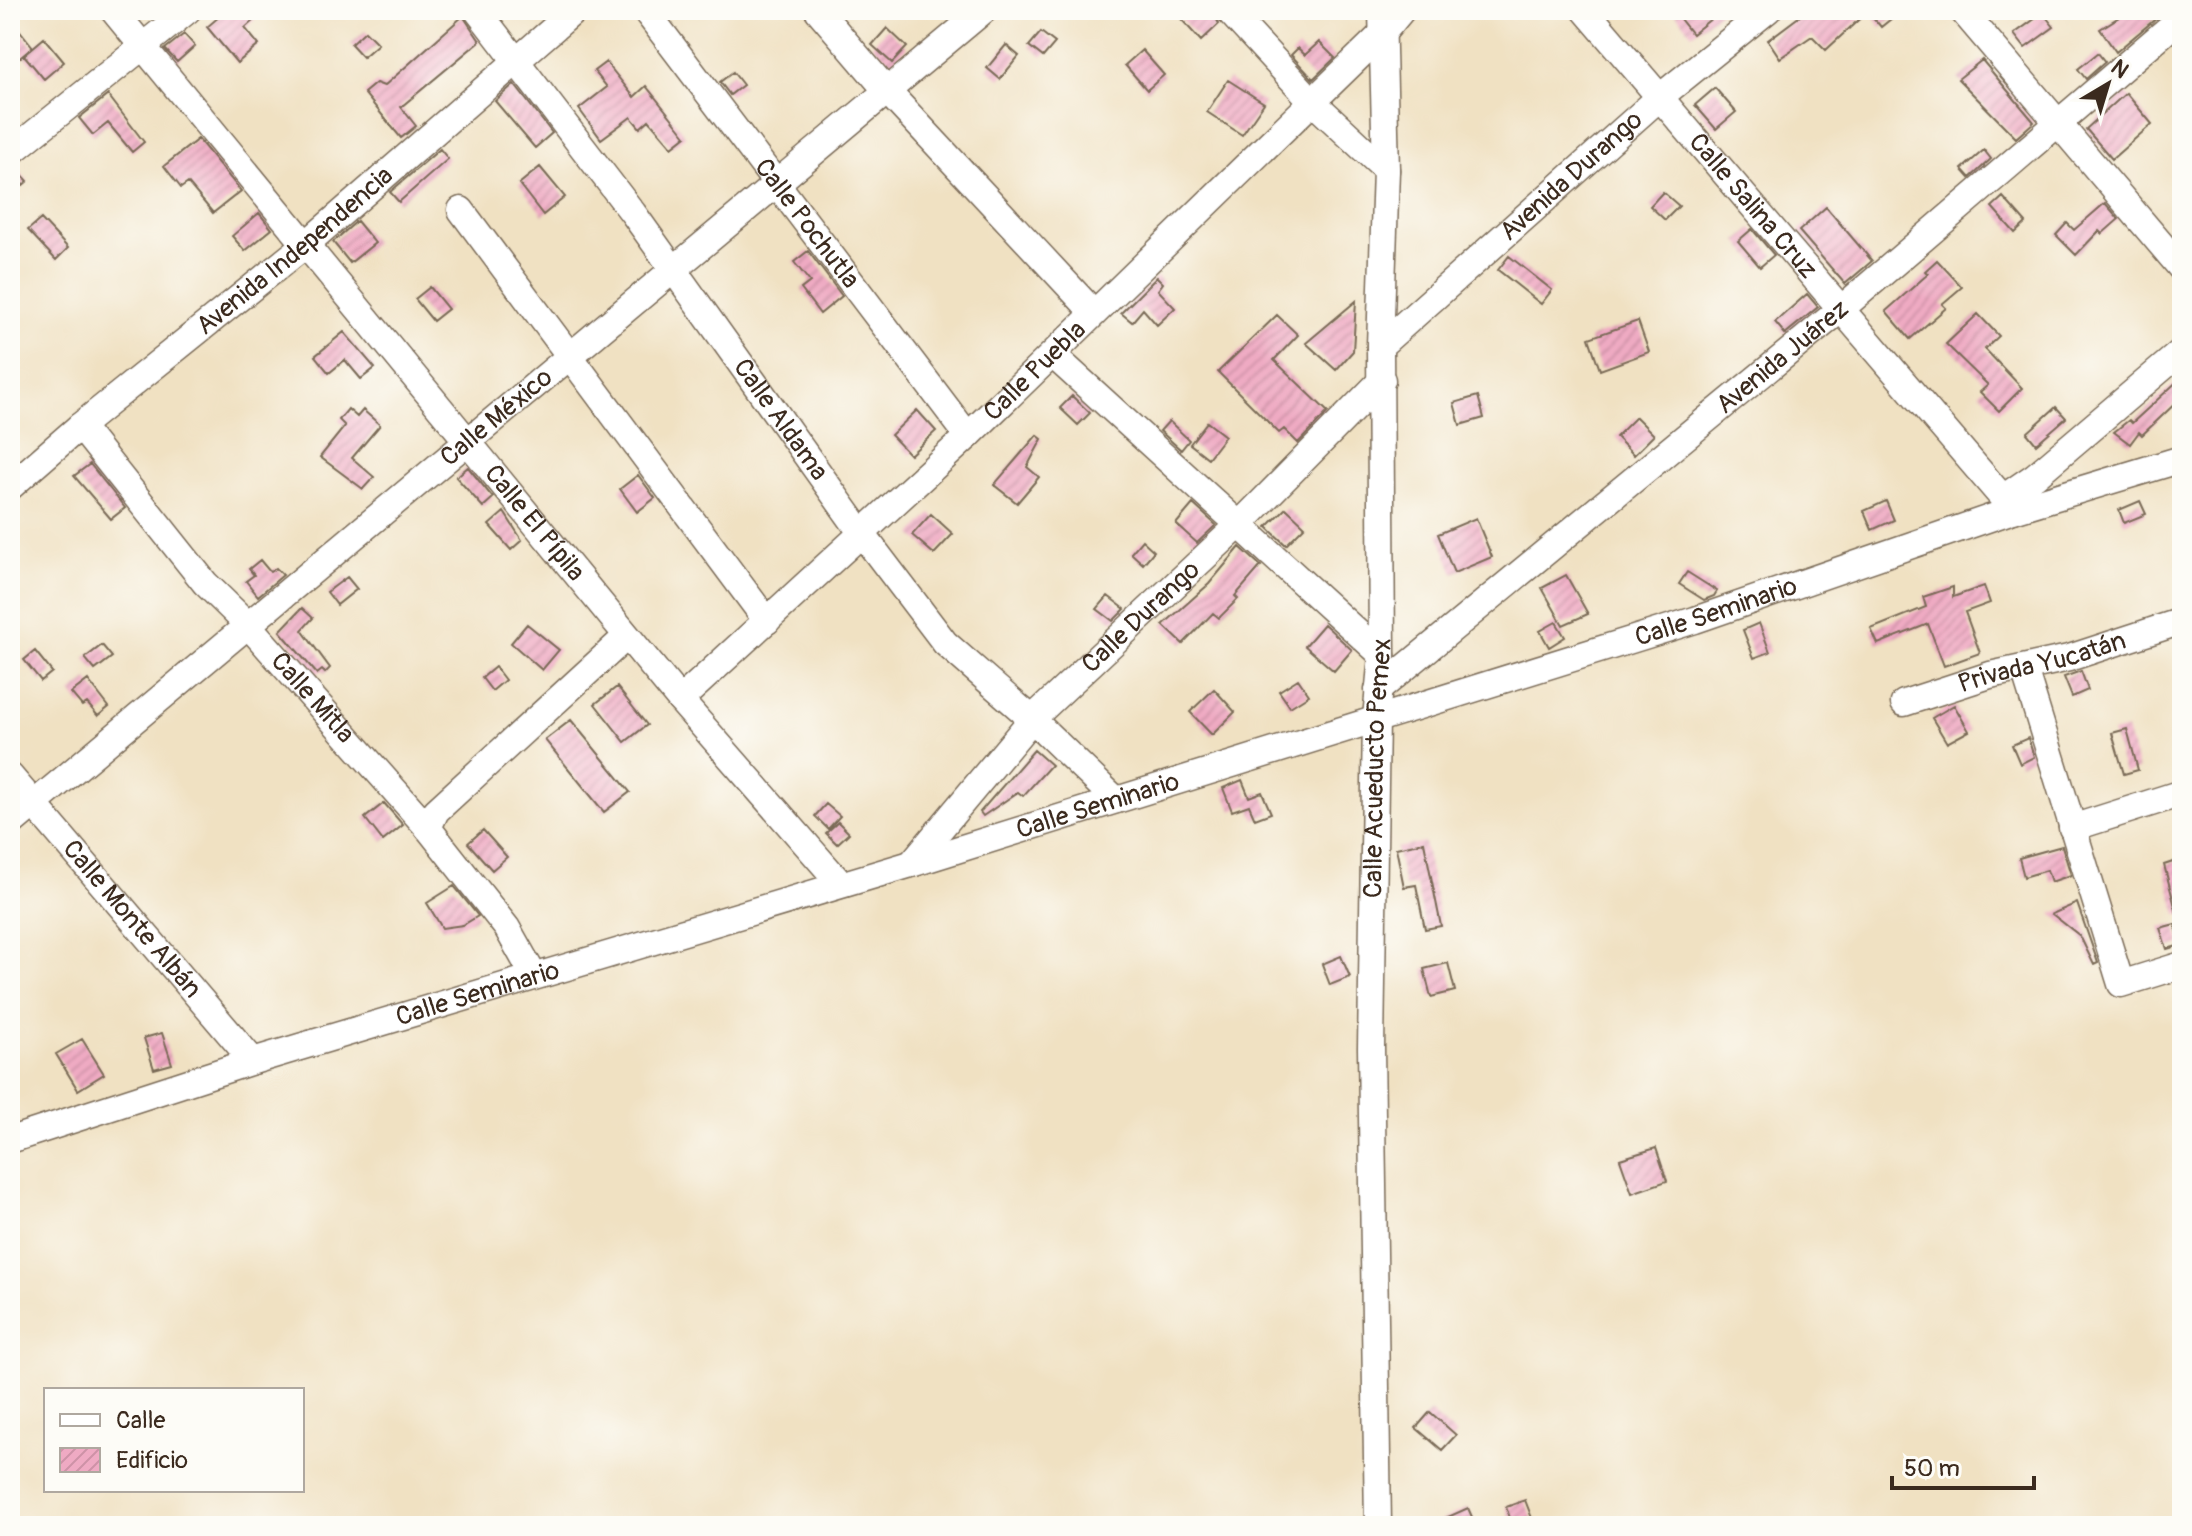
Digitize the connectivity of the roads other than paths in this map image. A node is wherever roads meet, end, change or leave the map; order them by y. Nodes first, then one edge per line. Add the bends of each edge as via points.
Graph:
1 (113, 10) edge
2 (188, 10) edge
3 (477, 10) edge
4 (575, 10) edge
5 (645, 10) edge
6 (818, 10) edge
7 (984, 10) edge
8 (1228, 10) edge
9 (1402, 10) edge
10 (1585, 10) edge
11 (1768, 10) edge
12 (1962, 10) edge
13 (2182, 17) edge
14 (1382, 22) edge
15 (144, 47) junction
16 (519, 60) junction
17 (888, 92) junction
18 (1660, 97) junction
19 (1313, 102) junction
20 (2057, 124) junction
21 (10, 153) edge
22 (1386, 170) junction
23 (777, 185) junction
24 (461, 210) dead end
25 (305, 245) junction
26 (2182, 269) edge
27 (673, 271) junction
28 (1841, 309) junction
29 (1094, 313) junction
30 (1380, 346) junction
31 (2182, 351) edge
32 (1053, 355) junction
33 (571, 357) junction
34 (1382, 380) junction
35 (80, 426) junction
36 (968, 436) junction
37 (466, 440) junction
38 (2182, 459) edge
39 (10, 487) edge
40 (2008, 504) junction
41 (1239, 525) junction
42 (863, 535) junction
43 (767, 621) junction
44 (2182, 621) edge
45 (248, 625) junction
46 (627, 636) junction
47 (1382, 655) junction
48 (2024, 669) junction
49 (1378, 690) junction
50 (680, 700) junction
51 (1904, 703) dead end
52 (1376, 718) junction
53 (1032, 719) junction
54 (10, 776) edge
55 (2182, 793) edge
56 (1116, 800) junction
57 (34, 804) junction
58 (10, 824) edge
59 (428, 828) junction
60 (2072, 828) junction
61 (911, 864) junction
62 (840, 883) junction
63 (2182, 965) edge
64 (534, 976) junction
65 (253, 1061) junction
66 (10, 1140) edge
67 (1378, 1526) edge

1 - 15 street, Calle El Pípila
2 - 15 street
3 - 16 street, Calle Aldama
4 - 16 street, Avenida Independencia
5 - 23 street, Calle Pochutla
6 - 17 street
7 - 17 street, Calle México
8 - 19 street
9 - 14 street, Calle Puebla
10 - 18 street, Calle Salina Cruz
11 - 18 street, Avenida Durango
12 - 20 street
13 - 20 street, Avenida Juárez
14 - 19 street, Calle Puebla
14 - 22 street, Calle Acueducto Pemex
15 - 21 street
15 - 25 street, Calle El Pípila
16 - 25 street, Avenida Independencia
16 - 27 street, Calle Aldama
17 - 23 street, Calle México
17 - 29 street
18 - 28 street, Calle Salina Cruz
18 - 30 street, Avenida Durango
19 - 22 street
19 - 29 street, Calle Puebla
20 - 26 street
20 - 28 street, Avenida Juárez
22 - 30 street, Calle Acueducto Pemex
23 - 27 street, Calle México
23 - 36 street, Calle Pochutla
24 - 33 street
25 - 35 street, Avenida Independencia
25 - 37 street, Calle El Pípila
27 - 33 street, Calle México
27 - 42 street, Calle Aldama
28 - 40 street, Calle Salina Cruz
28 - 49 street, Avenida Juárez
29 - 32 street, Calle Puebla
30 - 34 street, Calle Acueducto Pemex
31 - 40 street
32 - 36 street, Calle Puebla
32 - 41 street
33 - 37 street, Calle México
33 - 43 street
34 - 41 street, Calle Durango
34 - 47 street, Calle Acueducto Pemex
35 - 39 street, Avenida Independencia
35 - 45 street, Calle Mitla via 205,583
36 - 42 street, Calle Puebla
37 - 45 street, Calle México
37 - 46 street, Calle El Pípila
38 - 40 street, Calle Seminario
40 - 52 street, Calle Seminario via 1695,620
41 - 47 street
41 - 53 street, Calle Durango
42 - 43 street, Calle Puebla
42 - 53 street, Calle Aldama via 945,643
43 - 50 street, Calle Puebla
44 - 48 street, Privada Yucatán
45 - 57 street, Calle México
45 - 59 street, Calle Mitla
46 - 50 street, Calle El Pípila
46 - 59 street via 436,811
47 - 49 street, Calle Acueducto Pemex
48 - 51 street, Privada Yucatán
48 - 60 street
49 - 52 street, Calle Acueducto Pemex
50 - 62 street, Calle El Pípila
52 - 56 street, Calle Seminario
52 - 67 street, Calle Acueducto Pemex via 1371,1048
53 - 56 street, Calle Aldama
53 - 61 street, Calle Durango
54 - 57 street, Calle Monte Albán
55 - 60 street
56 - 61 street, Calle Seminario
57 - 58 street, Calle México
57 - 65 street, Calle Monte Albán
59 - 64 street, Calle Mitla via 507,928
60 - 63 street via 2121,984
61 - 62 street, Calle Seminario
62 - 64 street, Calle Seminario
64 - 65 street, Calle Seminario
65 - 66 street, Calle Seminario

